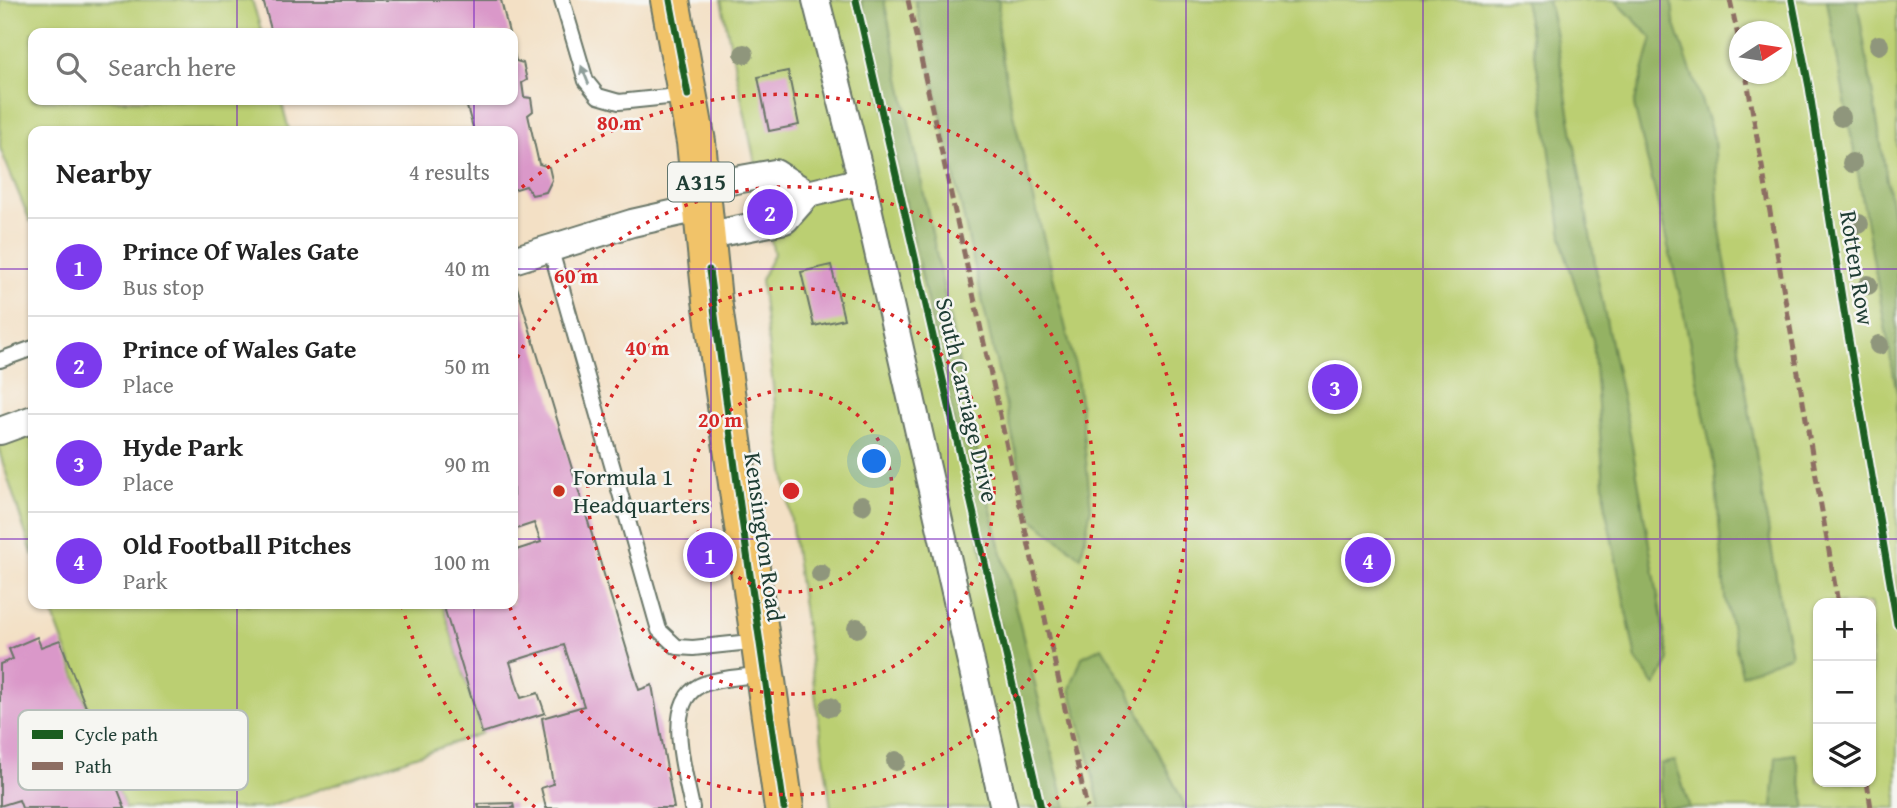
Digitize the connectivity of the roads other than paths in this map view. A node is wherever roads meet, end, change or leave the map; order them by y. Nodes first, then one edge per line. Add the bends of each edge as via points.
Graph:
1 (562, 0) edge
2 (670, 0) edge
3 (816, 0) edge
4 (688, 95) junction
5 (862, 181) junction
6 (808, 194) junction
7 (703, 210) junction
8 (550, 247) junction
9 (518, 258) edge
10 (28, 350) edge
11 (0, 360) edge
12 (28, 421) edge
13 (0, 430) edge
14 (762, 658) junction
15 (692, 808) edge
16 (785, 808) edge
17 (1004, 808) edge

4 -> 1 lane via 619,102 598,96 586,81
2 - 4 main road, Kensington Road / A315
3 - 5 street
4 - 7 main road, Kensington Road / A315
5 - 6 street
5 - 17 street
6 - 7 street via 785,220
6 - 7 street via 775,173
7 - 8 street via 656,216
7 - 14 main road, Kensington Road / A315
8 - 9 street
8 - 14 lane via 659,630 677,647
10 - 11 lane
12 - 13 street
14 - 15 lane via 699,686 682,704 680,743
14 - 16 main road, Kensington Road / A315

